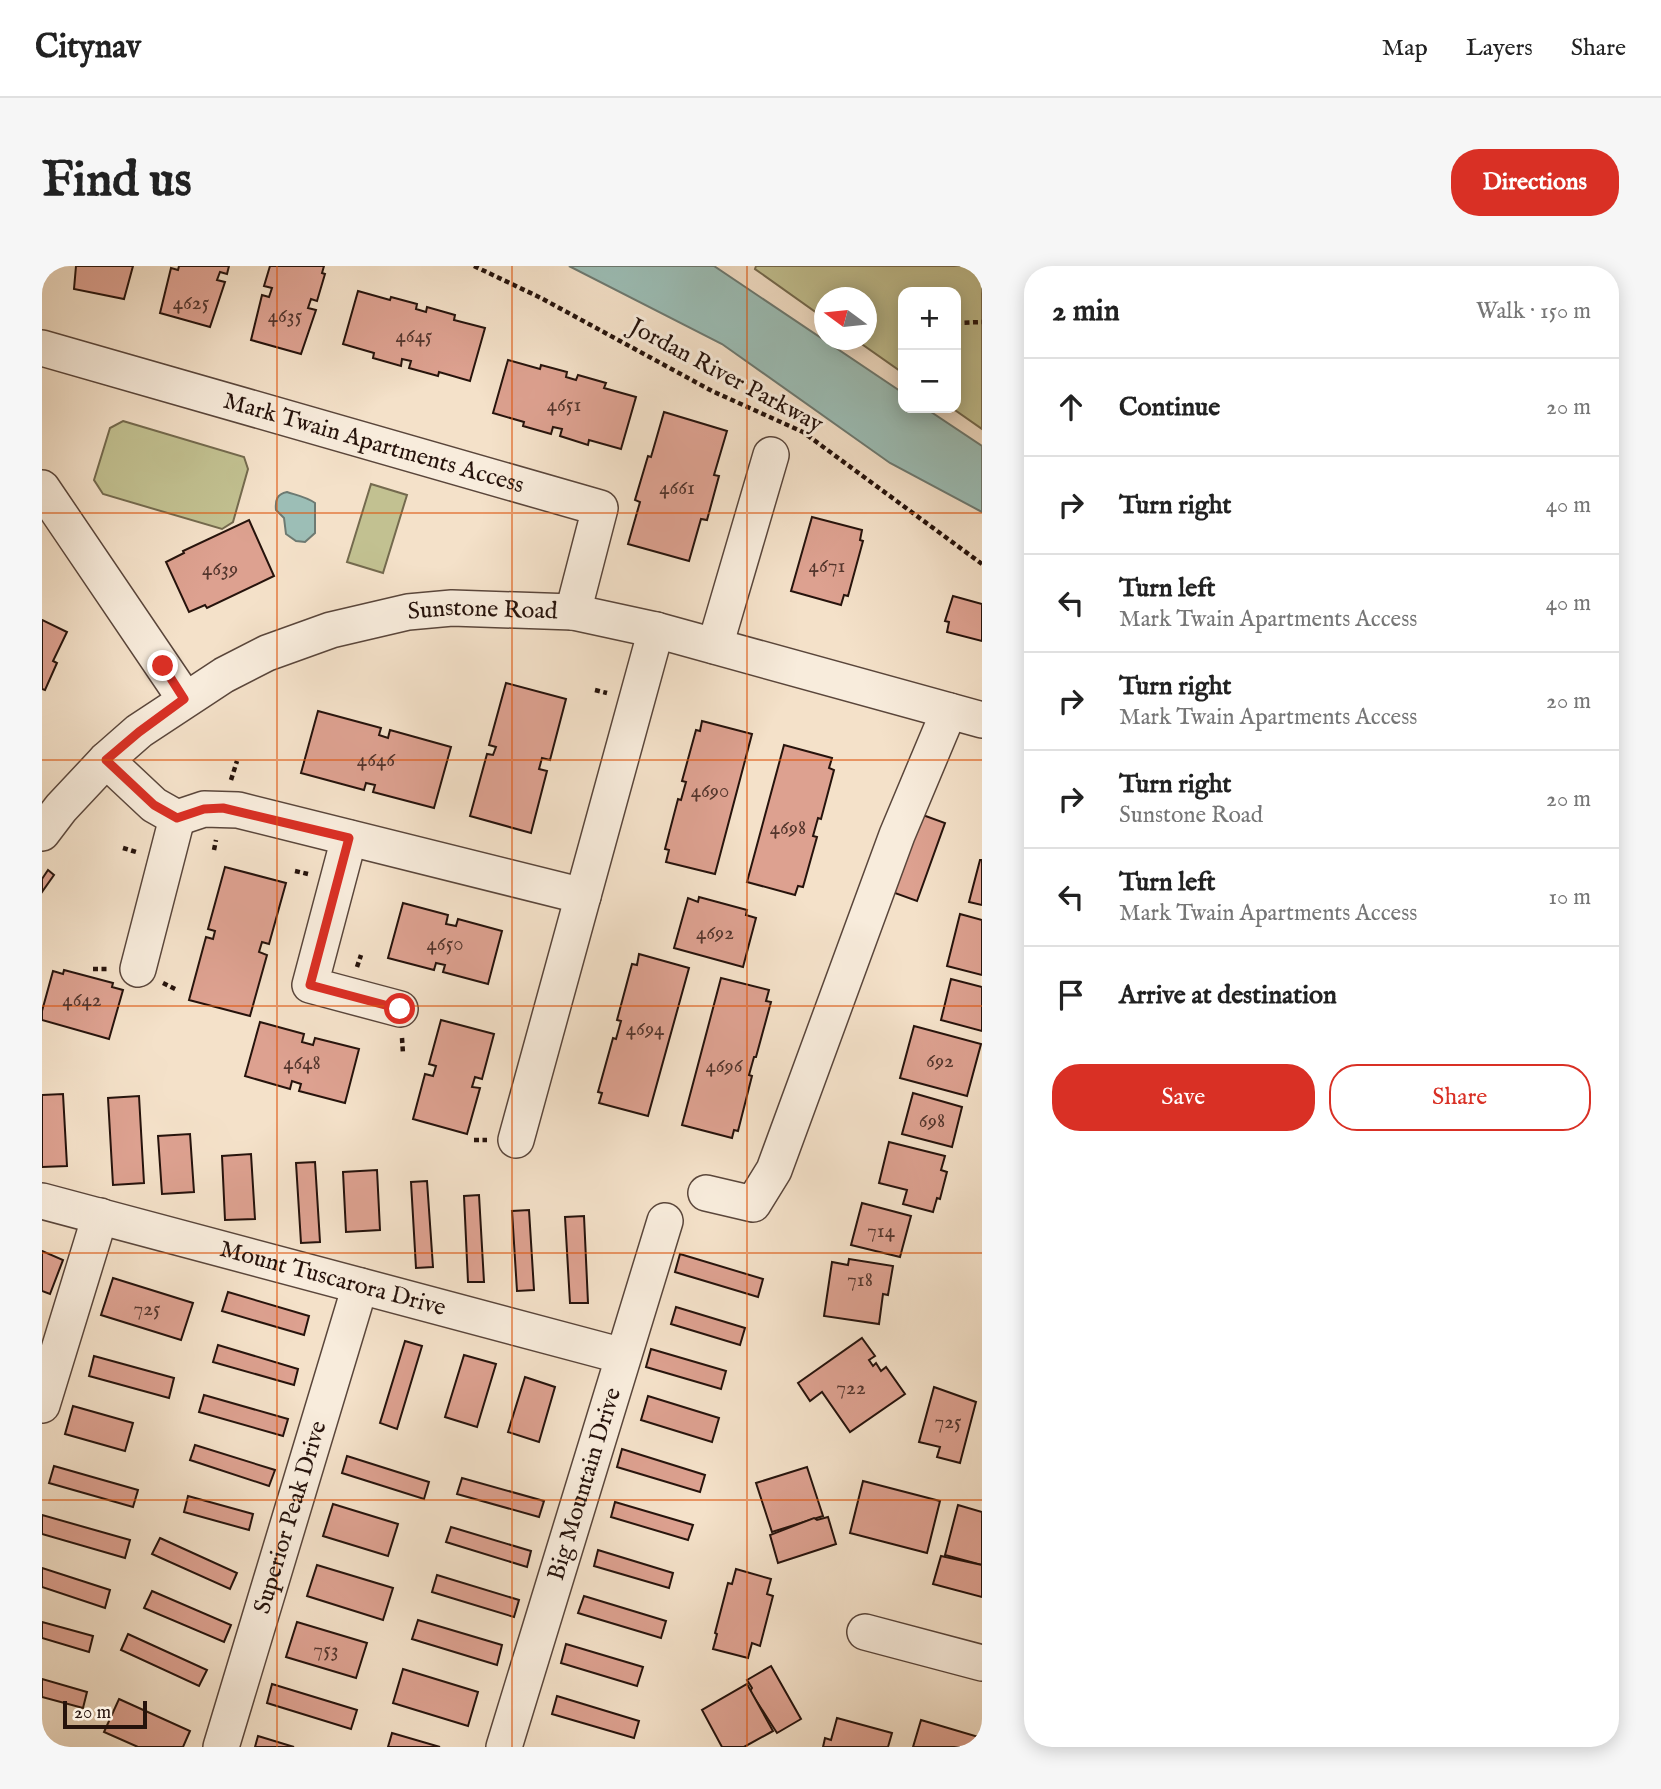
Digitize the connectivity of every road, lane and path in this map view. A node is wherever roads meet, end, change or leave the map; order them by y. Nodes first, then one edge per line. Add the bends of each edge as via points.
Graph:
1 (474, 266) edge
2 (982, 322) edge
3 (961, 323) edge
4 (42, 348) edge
5 (771, 455) dead end
6 (42, 488) edge
7 (982, 564) edge
8 (573, 612) junction
9 (656, 630) junction
10 (715, 646) junction
11 (184, 699) junction
12 (965, 716) edge
13 (106, 760) junction
14 (177, 818) junction
15 (42, 833) edge
16 (349, 838) junction
17 (583, 896) junction
18 (138, 969) dead end
19 (400, 1009) dead end
20 (516, 1140) dead end
21 (706, 1193) dead end
22 (42, 1201) edge
23 (100, 1216) junction
24 (665, 1221) dead end
25 (360, 1286) junction
26 (624, 1356) junction
27 (42, 1405) edge
28 (865, 1632) dead end
29 (982, 1663) edge
30 (221, 1747) edge
31 (503, 1747) edge

1 - 7 path, Jordan River Parkway via 712,391 803,432
2 - 3 path
4 - 8 street, Mark Twain Apartments Access via 600,508
5 - 10 street
6 - 11 street
8 - 9 street, Sunstone Road
8 - 11 street, Sunstone Road via 452,608 408,612 331,630 267,653
9 - 10 street, Sunstone Road
9 - 17 street
10 - 12 street, Sunstone Road
11 - 13 street, Sunstone Road
12 - 21 street via 897,835 774,1171 753,1204
13 - 14 street via 154,805
13 - 15 street, Sunstone Road
14 - 16 street via 223,808
14 - 18 street
16 - 17 street
16 - 19 street via 310,985
17 - 20 street
22 - 23 street, Mount Tuscarora Drive
23 - 25 street, Mount Tuscarora Drive
23 - 27 street
24 - 26 street, Big Mountain Drive
25 - 26 street, Mount Tuscarora Drive
25 - 30 street, Superior Peak Drive
26 - 31 street, Big Mountain Drive
28 - 29 street

